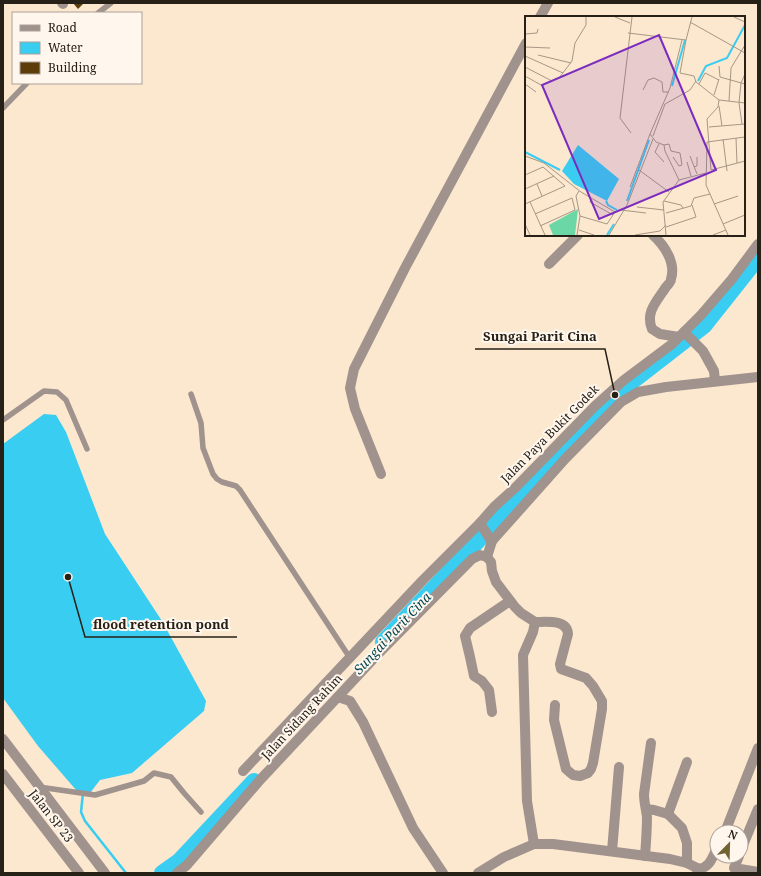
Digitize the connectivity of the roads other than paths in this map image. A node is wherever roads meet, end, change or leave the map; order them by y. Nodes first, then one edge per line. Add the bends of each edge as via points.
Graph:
1 (110, 3) edge
2 (548, 3) edge
3 (99, 12) edge
4 (541, 16) edge
5 (525, 45) edge
6 (26, 84) edge
7 (3, 108) edge
8 (577, 236) edge
9 (654, 236) edge
10 (758, 244) edge
11 (550, 264) dead end
12 (686, 337) junction
13 (715, 377) junction
14 (758, 377) edge
15 (191, 394) dead end
16 (3, 420) edge
17 (87, 449) dead end
18 (381, 474) dead end
19 (481, 524) junction
20 (490, 548) junction
21 (510, 601) junction
22 (535, 622) junction
23 (350, 658) junction
24 (338, 697) junction
25 (556, 705) dead end
26 (492, 712) dead end
27 (4, 743) edge
28 (651, 743) dead end
29 (758, 748) edge
30 (687, 762) dead end
31 (619, 767) dead end
32 (243, 771) dead end
33 (3, 774) edge
34 (39, 787) junction
35 (646, 809) junction
36 (758, 809) edge
37 (201, 812) dead end
38 (668, 814) junction
39 (728, 824) edge
40 (749, 831) edge
41 (534, 844) junction
42 (612, 851) junction
43 (645, 856) junction
44 (687, 863) junction
45 (709, 864) edge
46 (698, 871) edge
47 (733, 871) edge
48 (758, 872) edge
49 (79, 873) edge
50 (105, 873) edge
51 (177, 873) edge
52 (443, 873) edge
53 (478, 873) edge

1 - 3 lane
2 - 4 street
5 - 18 street via 404,268 354,369 350,388 355,409
6 - 7 lane
8 - 11 street
9 - 12 street via 668,254 673,267 671,280 653,306 650,323 652,329 660,334
10 - 12 street, Jalan Paya Bukit Godek
12 - 13 street via 703,351
12 - 19 street, Jalan Paya Bukit Godek via 672,344 624,380 595,406 494,507
13 - 14 street
13 - 20 street via 638,392 622,402 565,459
15 - 23 lane via 201,423 203,448 213,474 222,482 236,486 240,490
16 - 17 lane via 44,391 57,392 66,400
19 - 20 street
19 - 23 street, Jalan Paya Bukit Godek via 423,580
20 - 21 street via 492,571 496,582
20 - 24 street, Jalan Sidang Rahim via 472,559
21 - 22 street
21 - 26 street via 470,628 465,636 474,676 489,690
22 - 25 street via 552,622 565,626 568,634 560,669 586,678 602,701 593,763 588,773 573,775 566,769 554,720
22 - 41 street via 534,632 523,655 527,801
23 - 32 street, Jalan Paya Bukit Godek
24 - 51 street, Jalan Sidang Rahim
24 - 52 street via 350,701 363,722 413,828
27 - 34 street
28 - 35 street via 644,794
29 - 39 street
30 - 38 street
31 - 42 street
33 - 49 street, Jalan SP 23
34 - 37 lane via 95,795 144,781 154,773 170,777
34 - 50 street
35 - 38 street
35 - 43 street
36 - 40 street
38 - 44 street via 682,828 687,843
41 - 42 street
41 - 53 street via 504,857
42 - 43 street
43 - 44 street
44 - 46 street
45 - 46 street
47 - 48 street

